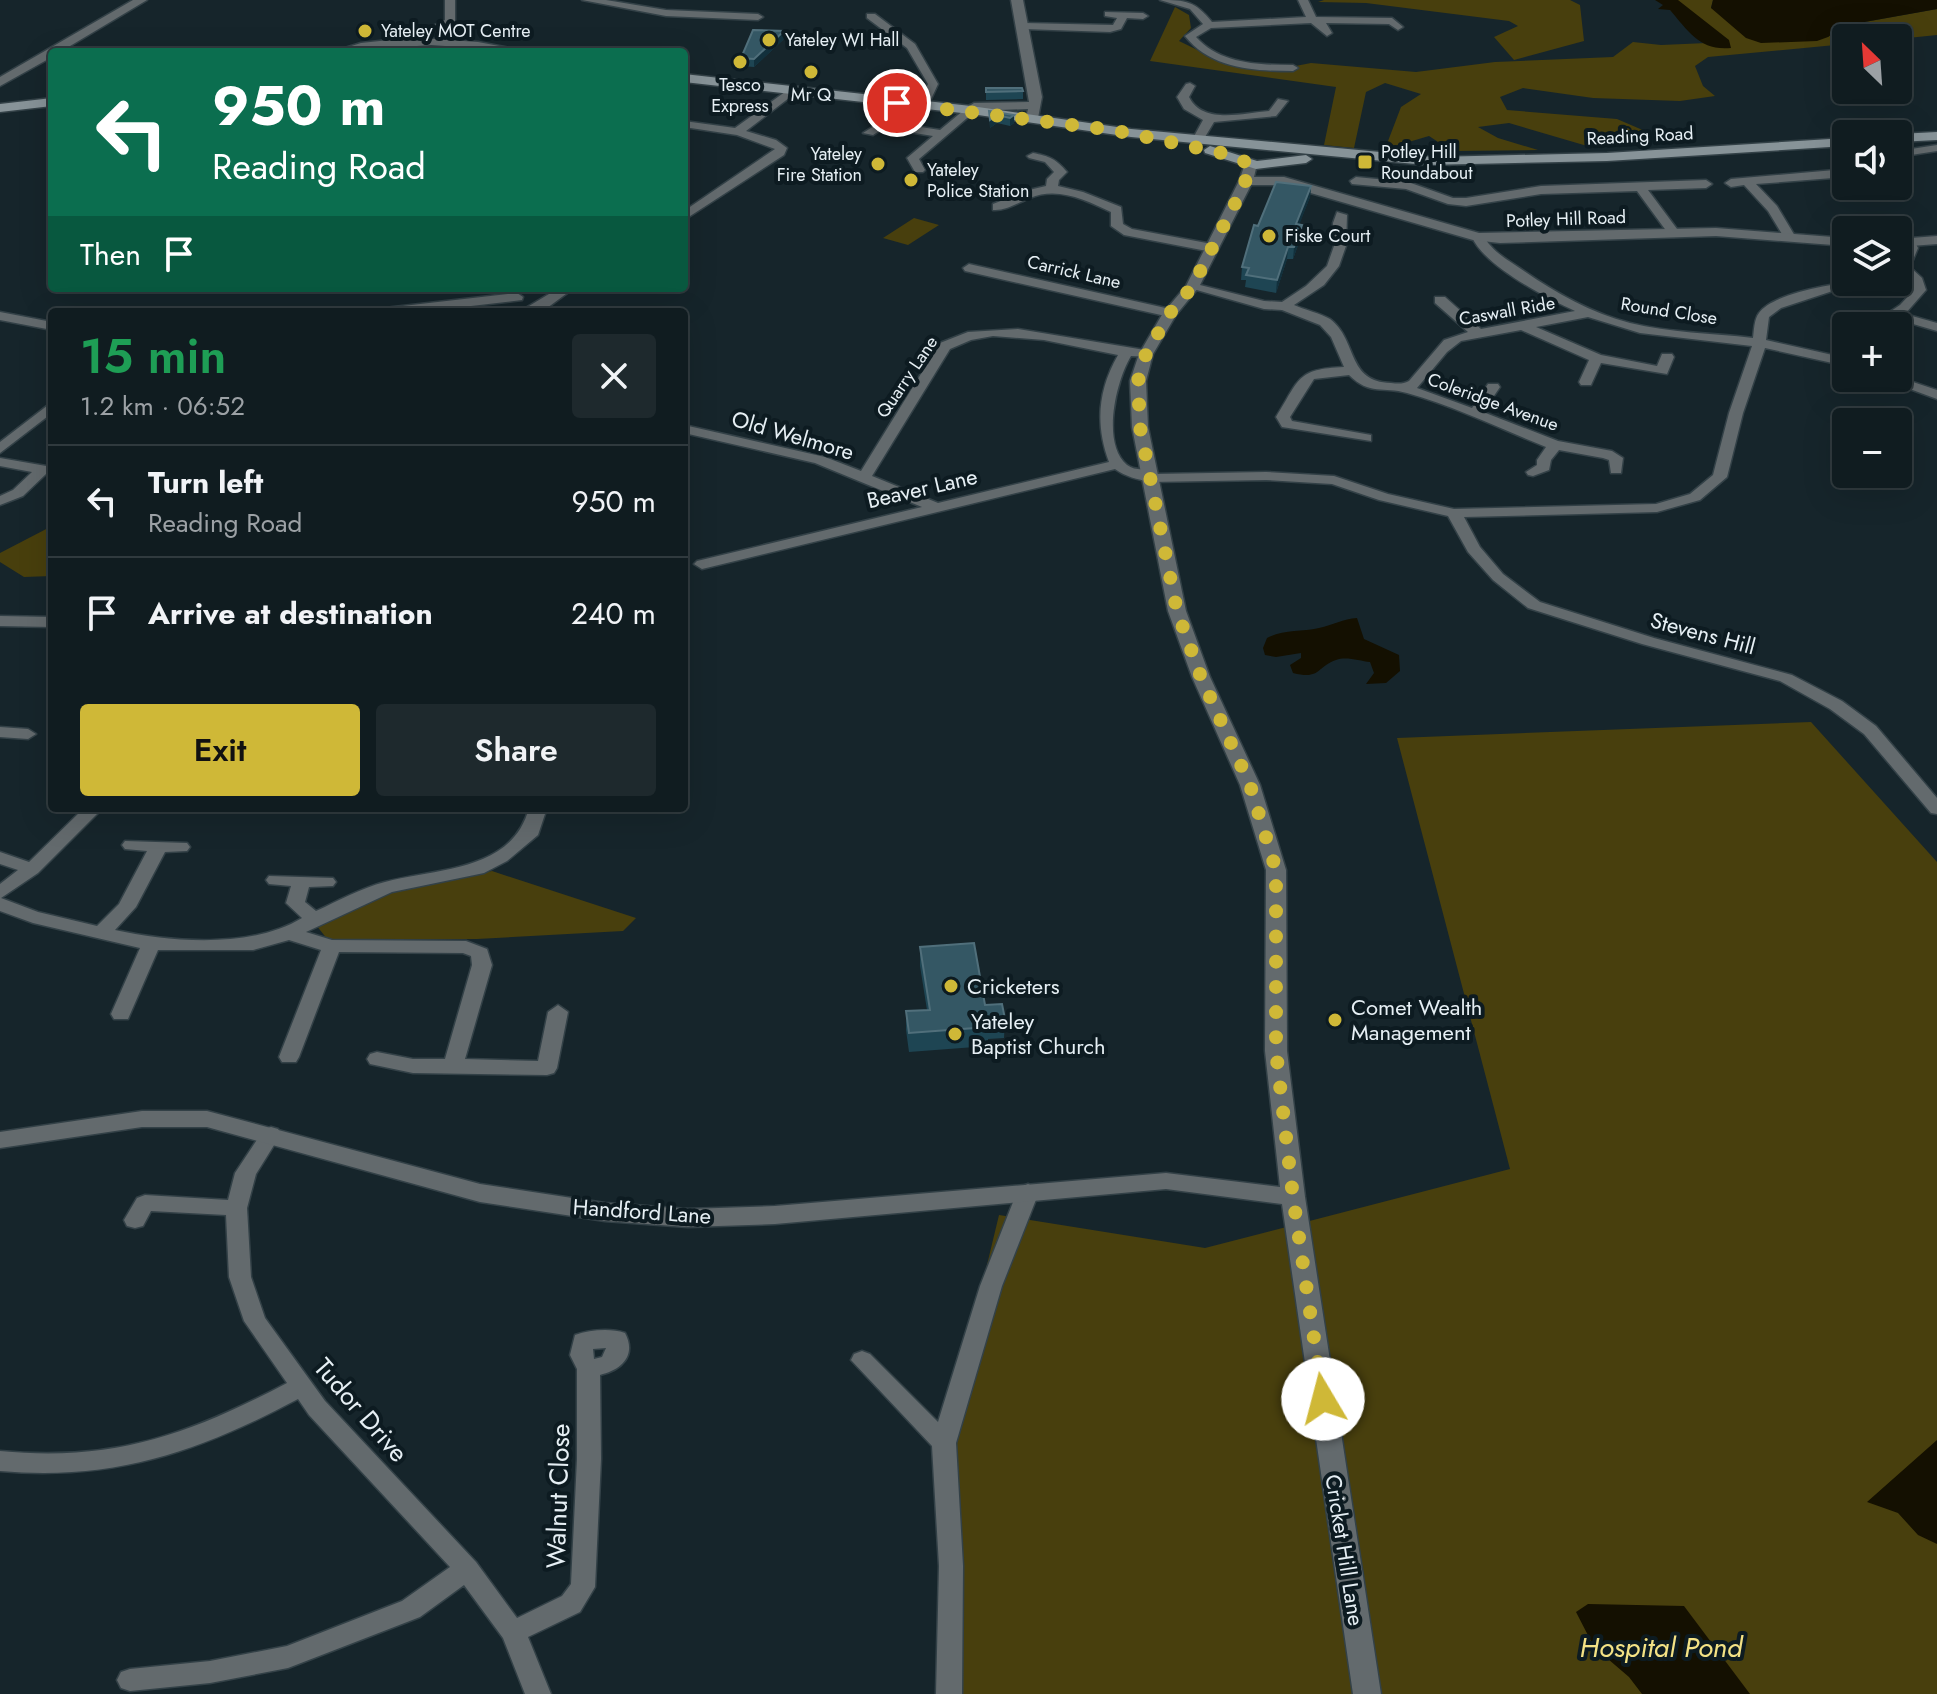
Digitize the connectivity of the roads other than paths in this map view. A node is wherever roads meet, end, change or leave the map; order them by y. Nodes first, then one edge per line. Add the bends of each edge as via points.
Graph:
1 (141, 0) edge
2 (450, 0) edge
3 (587, 0) edge
4 (669, 0) edge
5 (1017, 0) edge
6 (1165, 0) edge
7 (1303, 0) edge
8 (652, 11) junction
9 (1109, 14) dead end
10 (1123, 15) junction
11 (871, 16) dead end
12 (1143, 16) dead end
13 (751, 19) dead end
14 (1312, 20) junction
15 (1209, 25) junction
16 (1024, 26) junction
17 (457, 27) junction
18 (1398, 27) dead end
19 (1327, 33) dead end
20 (412, 40) junction
21 (477, 43) junction
22 (58, 48) edge
23 (362, 48) edge
24 (504, 48) edge
25 (48, 54) edge
26 (1293, 68) dead end
27 (688, 78) edge
28 (0, 82) edge
29 (1190, 86) dead end
30 (793, 91) junction
31 (1282, 101) dead end
32 (48, 102) edge
33 (924, 104) junction
34 (0, 108) edge
35 (972, 109) junction
36 (1028, 112) junction
37 (1209, 119) junction
38 (688, 125) edge
39 (740, 132) junction
40 (869, 133) dead end
41 (1131, 133) junction
42 (944, 134) junction
43 (1937, 136) edge
44 (1912, 137) edge
45 (1198, 140) junction
46 (1832, 143) edge
47 (1937, 148) edge
48 (1912, 152) edge
49 (1381, 155) junction
50 (1033, 156) dead end
51 (1270, 157) junction
52 (1436, 161) junction
53 (1245, 165) junction
54 (919, 170) dead end
55 (1832, 174) edge
56 (1356, 181) dead end
57 (1747, 182) junction
58 (1731, 183) dead end
59 (1706, 184) dead end
60 (1640, 187) junction
61 (1052, 188) junction
62 (997, 207) dead end
63 (688, 213) edge
64 (1341, 215) dead end
65 (1674, 233) junction
66 (1789, 236) junction
67 (1478, 237) junction
68 (1937, 240) edge
69 (1832, 241) edge
70 (1912, 242) edge
71 (1212, 248) junction
72 (969, 268) dead end
73 (1912, 275) edge
74 (1192, 287) junction
75 (1832, 288) edge
76 (516, 292) edge
77 (562, 292) edge
78 (1440, 300) dead end
79 (1284, 306) junction
80 (411, 308) edge
81 (538, 308) edge
82 (1170, 313) junction
83 (1588, 313) junction
84 (3, 319) edge
85 (48, 325) edge
86 (1523, 326) junction
87 (1937, 327) edge
88 (1476, 332) junction
89 (1758, 340) junction
90 (1126, 353) junction
91 (1146, 354) junction
92 (1667, 357) dead end
93 (1597, 358) junction
94 (1832, 358) edge
95 (1353, 371) junction
96 (1586, 382) dead end
97 (1912, 386) edge
98 (1493, 387) dead end
99 (1406, 388) junction
100 (1937, 395) edge
101 (48, 409) edge
102 (1476, 412) junction
103 (688, 430) edge
104 (1366, 438) dead end
105 (1555, 445) junction
106 (0, 449) edge
107 (0, 462) edge
108 (1117, 464) junction
109 (47, 470) edge
110 (1616, 470) dead end
111 (1533, 472) dead end
112 (1149, 476) junction
113 (864, 478) junction
114 (0, 501) edge
115 (933, 506) junction
116 (1454, 513) junction
117 (702, 564) dead end
118 (0, 621) edge
119 (48, 622) edge
120 (0, 732) edge
121 (28, 734) dead end
122 (1937, 809) edge
123 (90, 812) edge
124 (537, 812) edge
125 (131, 845) dead end
126 (159, 846) junction
127 (181, 847) dead end
128 (0, 858) edge
129 (32, 869) junction
130 (275, 880) dead end
131 (302, 881) junction
132 (327, 882) dead end
133 (0, 893) edge
134 (0, 904) edge
135 (314, 919) junction
136 (101, 932) junction
137 (291, 933) junction
138 (151, 944) junction
139 (332, 946) junction
140 (558, 1012) dead end
141 (121, 1014) dead end
142 (289, 1057) dead end
143 (377, 1059) dead end
144 (453, 1066) junction
145 (271, 1134) junction
146 (0, 1140) edge
147 (1028, 1192) junction
148 (1293, 1197) junction
149 (236, 1208) junction
150 (135, 1220) dead end
151 (862, 1360) dead end
152 (588, 1369) dead end
153 (301, 1386) junction
154 (944, 1443) junction
155 (0, 1461) edge
156 (467, 1569) junction
157 (513, 1632) junction
158 (130, 1680) dead end
159 (538, 1694) edge
160 (949, 1694) edge
161 (1367, 1694) edge

1 - 22 street
2 - 17 street
3 - 8 street
4 - 8 street
5 - 16 street
6 - 15 street via 1194,7
7 - 14 street
8 - 13 street
9 - 10 street
10 - 12 street
10 - 16 street via 1110,29
11 - 33 street via 911,46 933,84
14 - 15 street
14 - 18 street via 1386,20
14 - 19 street
15 - 26 street via 1190,36 1211,55 1257,68
16 - 36 street
17 - 20 street
17 - 21 street
20 - 21 street
20 - 23 street
21 - 24 street
25 - 28 street
27 - 30 main road, Reading Road
29 - 37 street via 1183,97 1188,107
30 - 33 main road, Reading Road
30 - 39 street
31 - 37 street via 1272,114
32 - 34 main road
33 - 35 main road, Reading Road
35 - 36 main road, Reading Road
35 - 42 street
36 - 41 main road, Reading Road
37 - 45 street
38 - 39 street
39 - 63 street via 777,144 780,153
40 - 42 street via 880,121
41 - 45 main road, Reading Road
41 - 53 main road, Reading Road
42 - 54 street via 913,158
43 - 44 main road
45 - 49 main road, Reading Road
45 - 53 main road, Reading Road
46 - 52 main road, Reading Road
47 - 48 street
49 - 51 main road, Reading Road
49 - 52 main road, Reading Road
50 - 61 street via 1049,159 1061,172
51 - 52 main road, Reading Road
51 - 53 main road, Reading Road
53 - 67 street, Potley Hill Road
53 - 71 street, Cricket Hill Lane
55 - 57 street
56 - 60 street via 1408,186 1466,202 1541,190
57 - 58 street
57 - 66 street
59 - 60 street
60 - 65 street
61 - 62 street
61 - 71 street via 1117,210 1117,226 1128,232
64 - 79 street via 1340,247 1326,276
65 - 66 street, Potley Hill Road
65 - 67 street, Potley Hill Road
66 - 69 street, Potley Hill Road
67 - 83 street, Round Close via 1483,247 1511,267
68 - 70 street
71 - 74 street, Cricket Hill Lane
72 - 82 street, Carrick Lane
73 - 87 street via 1920,290 1916,298 1889,318
74 - 79 street
74 - 82 street, Cricket Hill Lane
75 - 89 street via 1776,305 1763,316
76 - 80 street
77 - 81 street
78 - 88 street
79 - 95 street via 1325,322
82 - 91 street, Cricket Hill Lane
83 - 86 street, Caswall Ride
83 - 89 street, Round Close via 1639,329
84 - 85 street
86 - 88 street, Caswall Ride
86 - 93 street
88 - 99 street, Caswall Ride via 1448,342 1417,384
89 - 94 street, Round Close
89 - 116 street via 1720,477 1695,497 1657,508
90 - 91 street, Quarry Lane
90 - 108 street via 1110,381 1104,410
90 - 113 street, Quarry Lane via 1009,333 953,341
91 - 112 street, Cricket Hill Lane via 1138,381
92 - 93 street via 1660,377
93 - 96 street
95 - 99 street, Coleridge Avenue via 1377,387
95 - 104 street via 1309,376 1283,417 1300,428
97 - 100 street
98 - 102 street
99 - 102 street, Coleridge Avenue
101 - 106 street
102 - 105 street, Coleridge Avenue
103 - 113 street, Old Welmore via 820,460
105 - 110 street, Coleridge Avenue via 1607,454 1616,458
105 - 111 street via 1544,467
107 - 109 street
108 - 112 street via 1131,474
108 - 115 street, Beaver Lane
109 - 114 street
112 - 116 street via 1334,480
112 - 148 street, Cricket Hill Lane via 1177,611 1250,785 1276,870 1276,1051
113 - 115 street, Old Welmore
115 - 117 street, Beaver Lane
116 - 122 street, Stevens Hill via 1473,549 1534,605 1786,678 1870,730
118 - 119 street
120 - 121 street
123 - 129 street
124 - 135 street via 532,831 478,869 387,887
125 - 126 street
126 - 127 street
126 - 136 street via 127,907
128 - 129 street
129 - 133 street
130 - 131 street
131 - 132 street
131 - 135 street via 295,903
134 - 136 street
135 - 137 street
136 - 138 street
137 - 138 street via 253,944
137 - 139 street
138 - 141 street
139 - 142 street
139 - 144 street via 466,947 480,953 482,965
140 - 144 street via 547,1068
143 - 144 street
145 - 146 street, Handford Lane via 207,1119 142,1119
145 - 147 street, Handford Lane via 424,1180 605,1212 766,1216
145 - 149 street, Tudor Drive via 246,1173
147 - 148 street, Handford Lane via 1166,1181
147 - 154 street via 991,1286
148 - 161 street, Cricket Hill Lane
149 - 150 street via 145,1203
149 - 153 street, Tudor Drive via 240,1277 255,1321
151 - 154 street
152 - 157 street, Walnut Close via 583,1587 571,1604
153 - 155 street via 212,1432 150,1454 80,1463
153 - 156 street, Tudor Drive
154 - 160 street via 951,1566
156 - 157 street, Tudor Drive
156 - 158 street via 411,1609 288,1657
157 - 159 street, Tudor Drive

